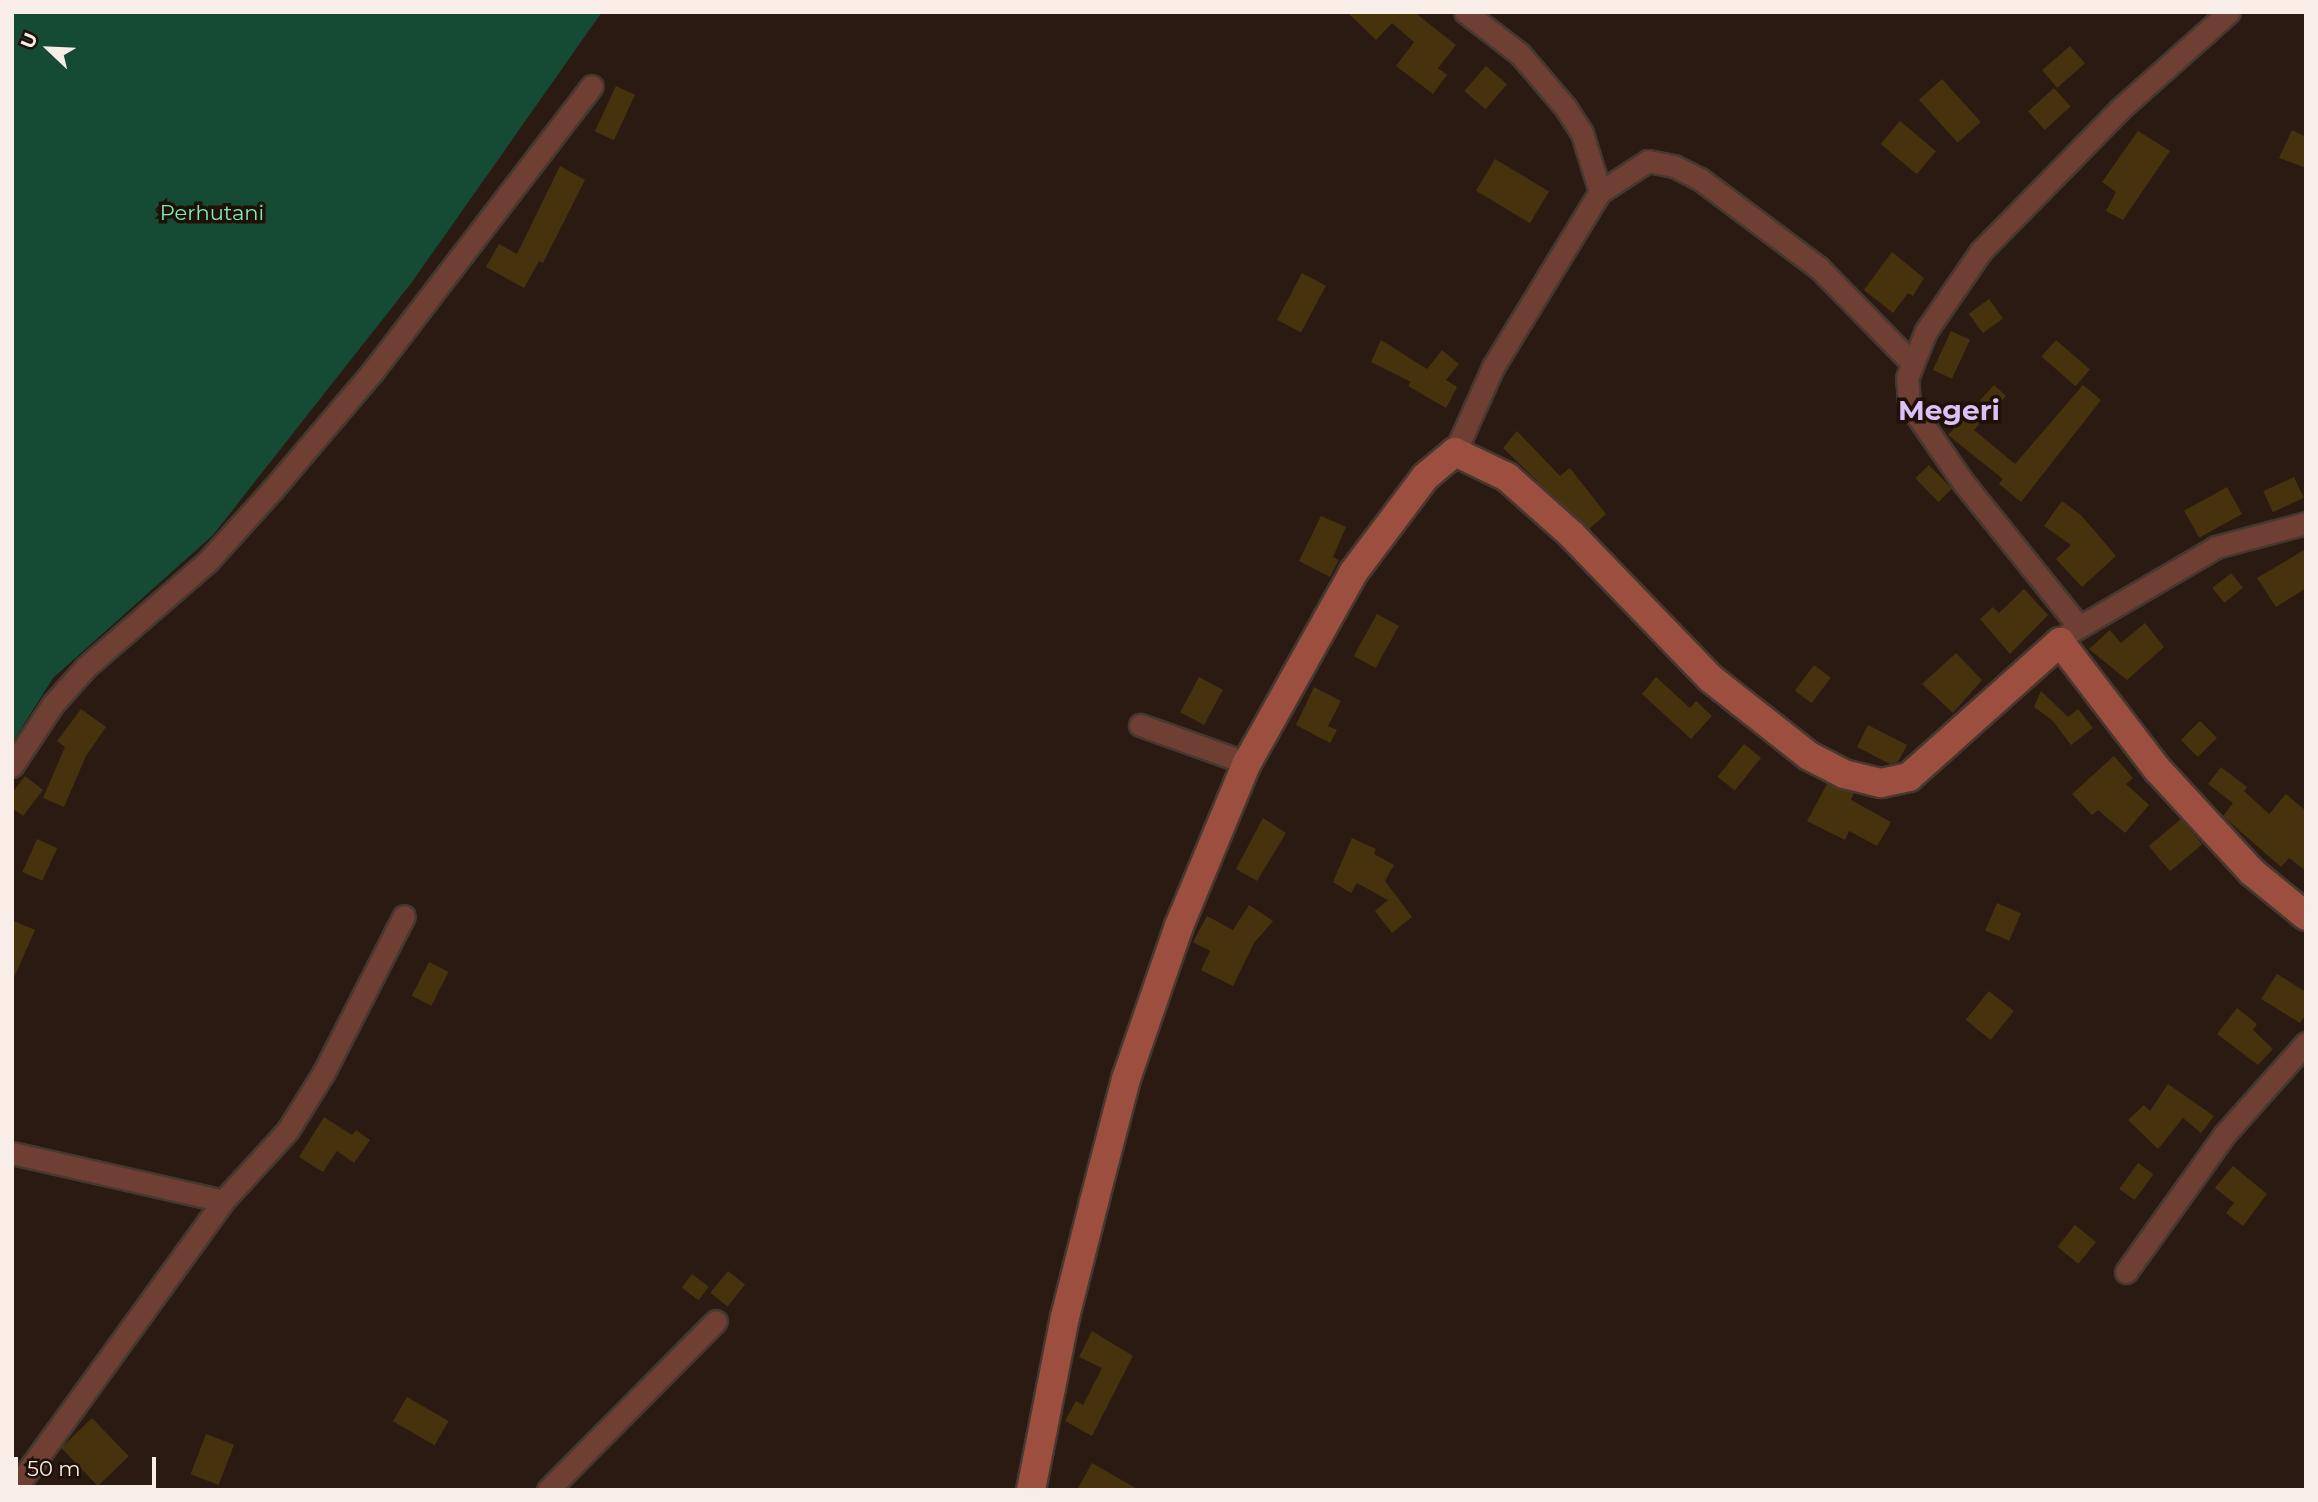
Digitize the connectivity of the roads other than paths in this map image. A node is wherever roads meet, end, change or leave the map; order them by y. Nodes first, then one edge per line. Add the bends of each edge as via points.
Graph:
1 (1465, 12) edge
2 (2229, 12) edge
3 (592, 86) dead end
4 (1601, 192) junction
5 (1912, 363) junction
6 (1455, 453) junction
7 (2306, 523) edge
8 (2068, 633) junction
9 (1140, 725) dead end
10 (1247, 763) junction
11 (12, 766) edge
12 (404, 916) dead end
13 (2306, 916) edge
14 (2306, 1043) edge
15 (12, 1153) edge
16 (223, 1201) junction
17 (2126, 1272) dead end
18 (716, 1321) dead end
19 (14, 1490) edge
20 (548, 1490) edge
21 (1031, 1490) edge

1 - 4 street via 1520,54 1566,108 1582,133
2 - 5 street via 2120,109 1981,251 1948,294
3 - 11 street via 373,371 237,530 86,667 53,704
4 - 5 street via 1648,161 1674,166 1700,179 1819,268
4 - 6 street via 1493,367
5 - 8 street via 1907,378 1909,404
6 - 8 street via 1507,477 1572,535 1710,678 1809,757 1844,774 1881,783 1909,777
6 - 10 street via 1425,477 1353,573
7 - 8 street via 2217,547
8 - 13 street via 2158,770 2252,872
9 - 10 street
10 - 21 street via 1179,926 1126,1079 1065,1317
12 - 16 street via 296,1119
14 - 17 street via 2224,1135
15 - 16 street
16 - 19 street
18 - 20 street

